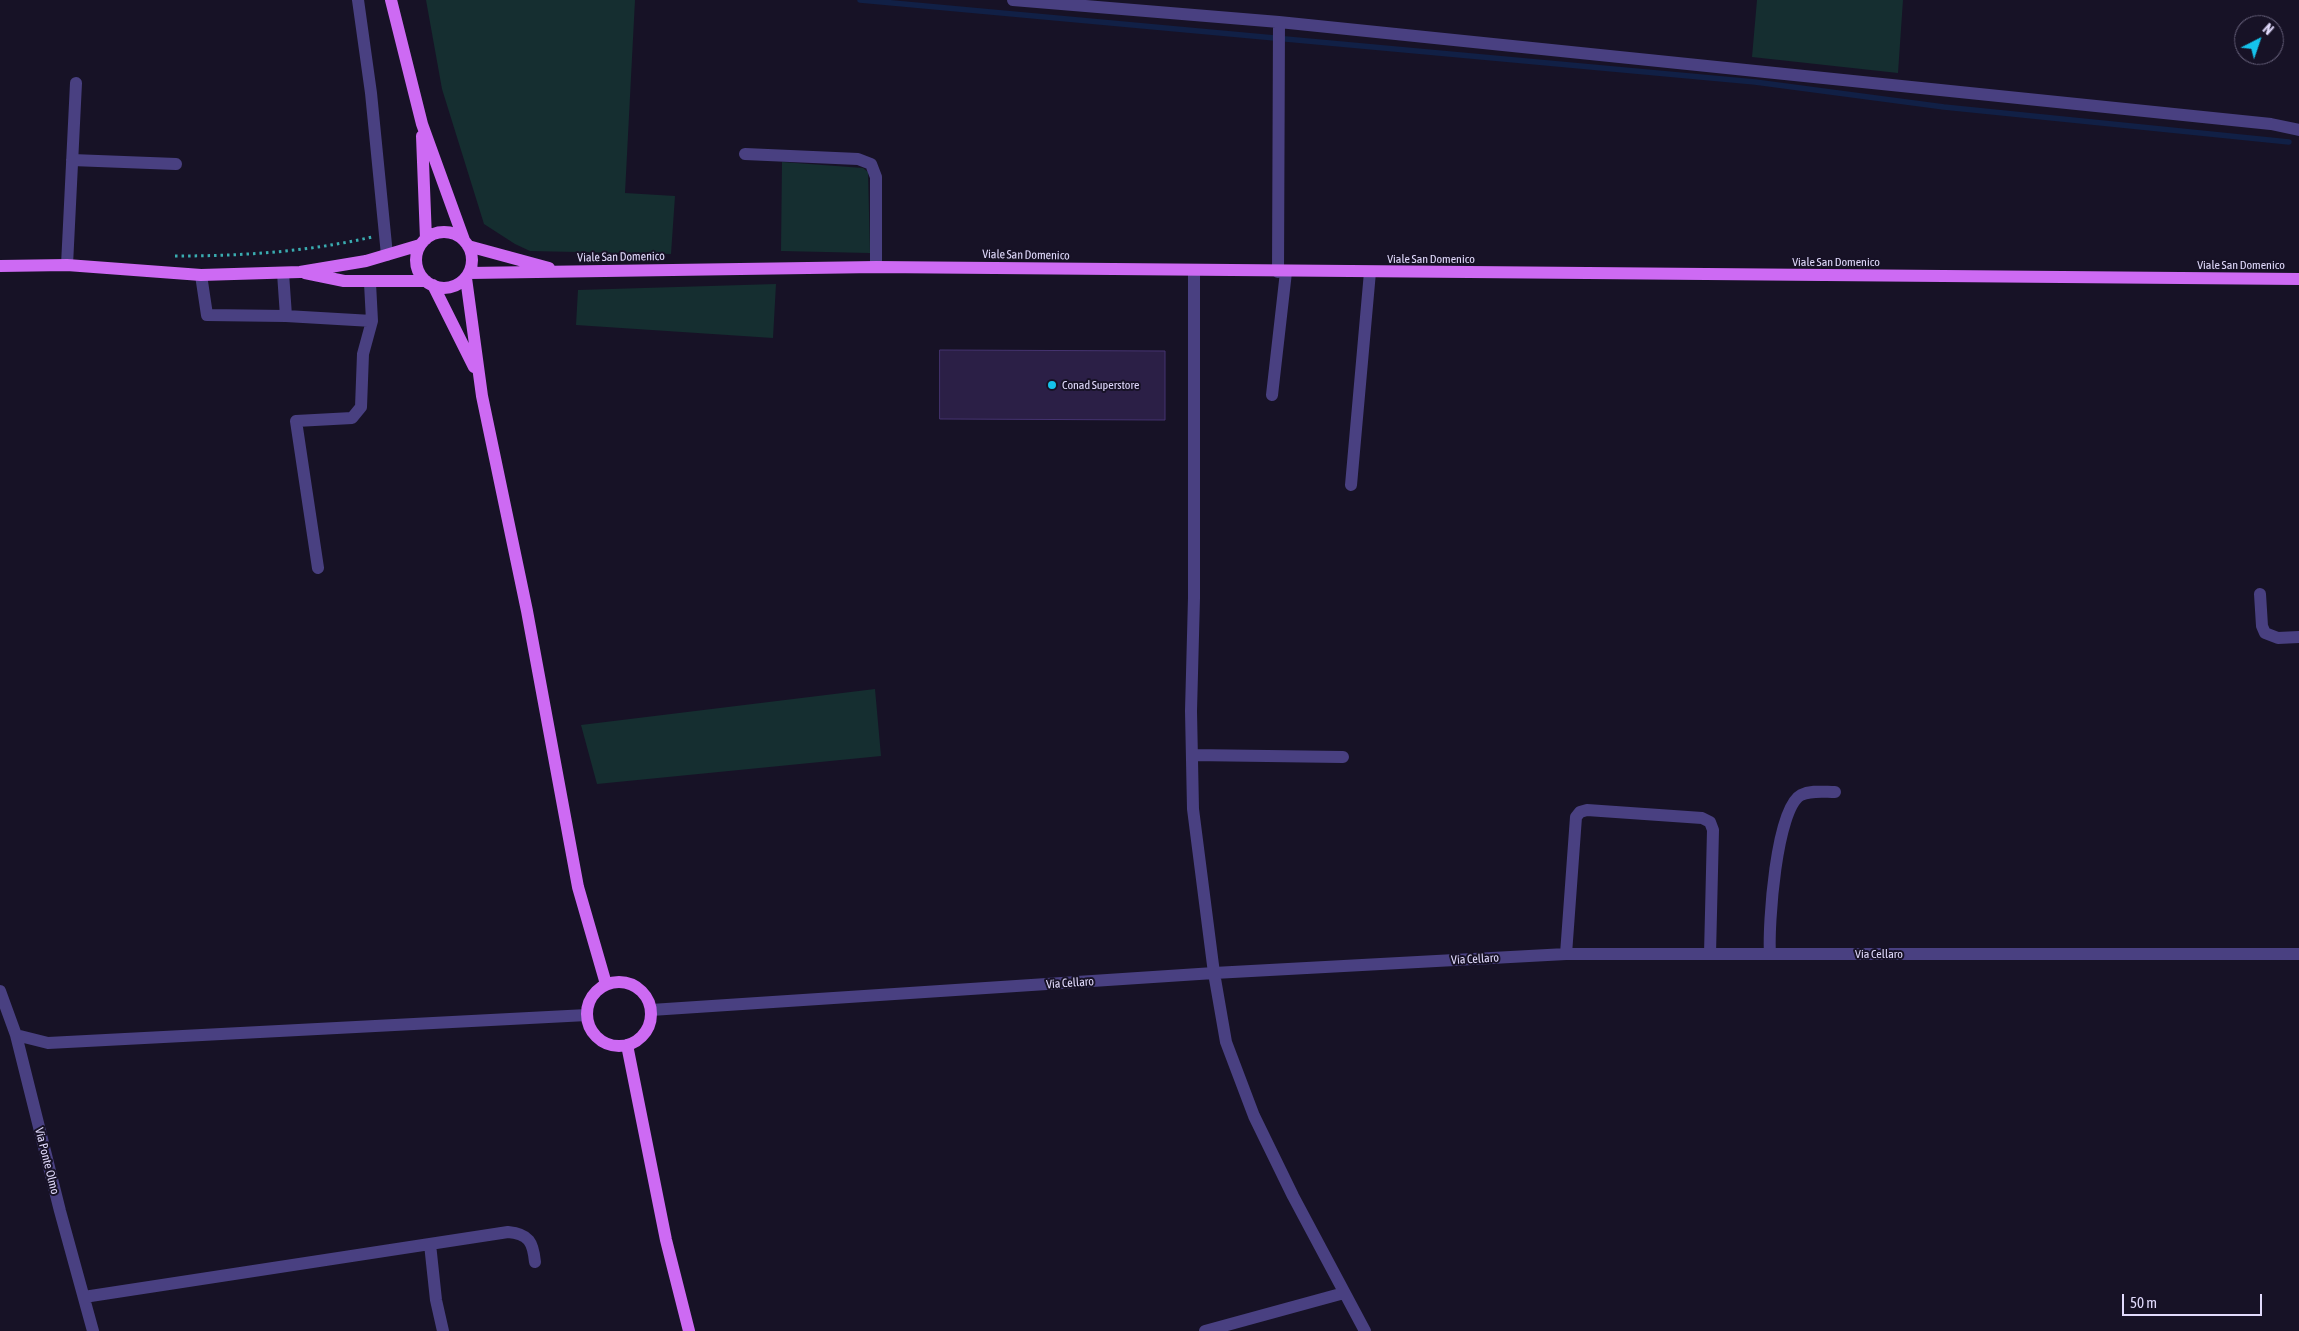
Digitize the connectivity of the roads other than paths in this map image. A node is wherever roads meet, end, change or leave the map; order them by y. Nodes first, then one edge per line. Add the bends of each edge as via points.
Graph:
1 (358, 0) edge
2 (391, 0) edge
3 (1013, 0) edge
4 (1279, 26) junction
5 (76, 83) dead end
6 (422, 124) junction
7 (2299, 130) edge
8 (744, 154) dead end
9 (72, 160) junction
10 (176, 164) dead end
11 (423, 242) junction
12 (466, 243) junction
13 (386, 255) junction
14 (67, 265) junction
15 (0, 266) edge
16 (876, 267) junction
17 (1194, 271) junction
18 (300, 272) junction
19 (564, 272) junction
20 (1282, 272) junction
21 (1370, 272) junction
22 (283, 273) junction
23 (201, 274) junction
24 (467, 275) junction
25 (2299, 280) edge
26 (370, 283) junction
27 (429, 283) junction
28 (286, 316) junction
29 (372, 321) junction
30 (478, 376) junction
31 (1272, 395) dead end
32 (1351, 485) dead end
33 (318, 568) dead end
34 (2260, 594) dead end
35 (2299, 637) edge
36 (1192, 754) junction
37 (1343, 757) dead end
38 (1835, 792) dead end
39 (1566, 954) junction
40 (1710, 954) junction
41 (1770, 954) junction
42 (2299, 954) edge
43 (1214, 973) junction
44 (606, 984) junction
45 (0, 991) edge
46 (652, 1010) junction
47 (587, 1015) junction
48 (16, 1034) junction
49 (627, 1045) junction
50 (430, 1244) junction
51 (536, 1262) dead end
52 (1344, 1293) junction
53 (84, 1297) junction
54 (93, 1331) edge
55 (443, 1331) edge
56 (689, 1331) edge
57 (1205, 1331) edge
58 (1365, 1331) edge

1 - 13 street via 371,93
2 - 6 main road
3 - 4 street
4 - 7 street via 2271,124
4 - 20 street
5 - 9 street
6 - 11 main road
6 - 12 main road
8 - 16 street via 858,159 871,164 876,177
9 - 10 street
9 - 14 street
11 - 12 main road via 432,234 449,232
11 - 13 main road
11 - 27 main road via 417,253 418,268
12 - 19 main road, Viale San Domenico
12 - 24 main road via 472,260
13 - 18 main road
14 - 15 main road
14 - 23 main road
16 - 17 main road, Viale San Domenico
16 - 19 main road, Viale San Domenico
17 - 20 main road, Viale San Domenico
17 - 36 street
18 - 22 main road
18 - 26 main road
19 - 24 main road, Viale San Domenico
20 - 21 main road, Viale San Domenico
20 - 31 street
21 - 25 main road, Viale San Domenico
21 - 32 street
22 - 23 main road
22 - 28 street
23 - 28 street via 207,315
24 - 27 main road via 450,287
24 - 30 main road
26 - 27 main road
26 - 29 street
27 - 30 main road
28 - 29 street
29 - 33 street via 362,354 360,407 352,418 296,421
30 - 44 main road via 527,611 578,887
34 - 35 street via 2265,633 2278,638
36 - 37 street
36 - 43 street via 1193,809
38 - 41 street via 1801,795 1789,809 1774,878 1768,931
39 - 40 street, Via Cellaro
39 - 40 street via 1576,816 1587,810 1702,818 1710,822 1713,830
39 - 43 street, Via Cellaro
40 - 41 street, Via Cellaro
41 - 42 street, Via Cellaro
43 - 46 street, Via Cellaro
43 - 52 street via 1226,1042 1254,1116
44 - 46 main road via 626,982 635,986 649,1000
44 - 47 main road via 592,997
45 - 48 street, Via Ponte Olmo
46 - 49 main road via 643,1036
47 - 48 street via 48,1043
47 - 49 main road via 589,1024 600,1039 608,1044
48 - 53 street, Via Ponte Olmo
49 - 56 main road via 666,1240
50 - 51 street via 520,1233 528,1239
50 - 53 street
50 - 55 street
52 - 57 street
52 - 58 street
53 - 54 street, Via Ponte Olmo

